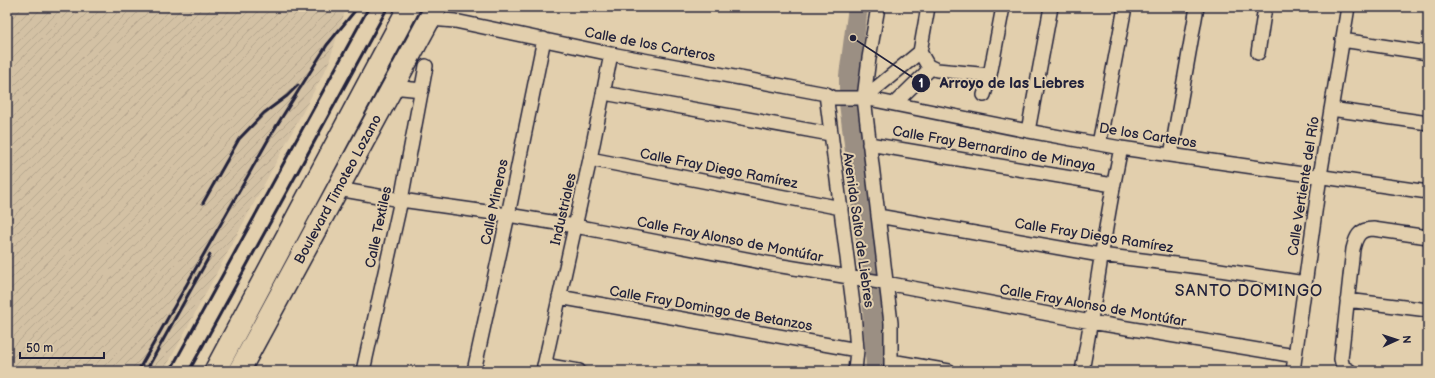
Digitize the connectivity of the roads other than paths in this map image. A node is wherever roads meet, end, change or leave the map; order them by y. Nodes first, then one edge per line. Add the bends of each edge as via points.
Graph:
1 (409, 7) edge
2 (878, 7) edge
3 (928, 7) edge
4 (1003, 7) edge
5 (1051, 7) edge
6 (1125, 7) edge
7 (1197, 7) edge
8 (1265, 7) edge
9 (1348, 7) edge
10 (433, 13) edge
11 (544, 39) junction
12 (1342, 40) junction
13 (920, 52) junction
14 (1258, 53) dead end
15 (1428, 53) edge
16 (611, 54) junction
17 (426, 66) dead end
18 (931, 68) junction
19 (990, 75) junction
20 (392, 87) junction
21 (422, 90) junction
22 (604, 93) junction
23 (830, 96) junction
24 (984, 96) dead end
25 (860, 98) junction
26 (894, 104) junction
27 (1331, 109) junction
28 (1428, 123) edge
29 (1028, 131) junction
30 (830, 134) junction
31 (870, 144) junction
32 (1099, 144) junction
33 (1121, 148) junction
34 (1171, 156) junction
35 (590, 158) junction
36 (1320, 176) junction
37 (1113, 185) junction
38 (338, 189) junction
39 (1428, 192) edge
40 (401, 200) junction
41 (841, 208) junction
42 (508, 215) junction
43 (878, 216) junction
44 (575, 226) junction
45 (1428, 238) edge
46 (1100, 255) junction
47 (852, 278) junction
48 (882, 282) junction
49 (1305, 283) junction
50 (559, 297) junction
51 (1347, 300) junction
52 (1428, 310) edge
53 (1091, 322) junction
54 (856, 350) junction
55 (1295, 356) junction
56 (891, 366) edge
57 (543, 368) edge
58 (214, 371) edge
59 (239, 371) edge
60 (363, 371) edge
61 (474, 371) edge
62 (579, 371) edge
63 (855, 371) edge
64 (949, 371) edge
65 (1082, 371) edge
66 (1293, 371) edge
67 (1350, 371) edge

1 - 58 main road, Boulevard Timoteo Lozano
2 - 25 street, Avenida Salto de Liebres
3 - 13 street
4 - 19 street
5 - 29 street
6 - 32 street
7 - 34 street
8 - 14 street
9 - 12 street, Calle Vertiente del Río
10 - 11 street, Calle de los Carteros via 455,21
10 - 20 main road, Boulevard Timoteo Lozano
11 - 16 street, Calle de los Carteros
11 - 42 street, Calle Mineros
12 - 15 street
12 - 27 street, Calle Vertiente del Río
13 - 18 street
13 - 25 street
16 - 22 street, Industriales
16 - 23 street, Calle de los Carteros
17 - 21 street, Calle Textiles
18 - 19 street
18 - 26 street
19 - 24 street
20 - 21 street
20 - 38 main road, Boulevard Timoteo Lozano
21 - 40 street, Calle Textiles
22 - 30 street
22 - 35 street, Industriales
23 - 25 street, Calle de los Carteros
23 - 30 street, Avenida Salto de Liebres
25 - 26 street, De los Carteros
25 - 31 street, Avenida Salto de Liebres
26 - 29 street, De los Carteros
27 - 28 street
27 - 36 street, Calle Vertiente del Río
29 - 32 street, De los Carteros
30 - 41 street, Avenida Salto de Liebres
31 - 37 street, Calle Fray Bernardino de Minaya
31 - 43 street, Avenida Salto de Liebres
32 - 33 street, De los Carteros
33 - 34 street, De los Carteros
33 - 37 street
34 - 36 street, De los Carteros
35 - 41 street, Calle Fray Diego Ramírez
35 - 44 street, Industriales
36 - 39 street, De los Carteros
36 - 49 street, Calle Vertiente del Río
37 - 46 street
38 - 40 street, Calle Fray Alonso de Montúfar
38 - 59 main road, Boulevard Timoteo Lozano
40 - 42 street, Calle Fray Alonso de Montúfar
40 - 60 street, Calle Textiles
41 - 47 street, Avenida Salto de Liebres
42 - 44 street, Calle Fray Alonso de Montúfar
42 - 61 street, Calle Mineros
43 - 46 street, Calle Fray Diego Ramírez
43 - 48 street, Avenida Salto de Liebres
44 - 47 street, Calle Fray Alonso de Montúfar
44 - 50 street, Industriales
45 - 51 street via 1373,229 1358,234 1353,249
46 - 49 street, Calle Fray Diego Ramírez
46 - 53 street
47 - 48 street, Calle Fray Alonso de Montúfar
47 - 54 street, Avenida Salto de Liebres
48 - 53 street, Calle Fray Alonso de Montúfar
48 - 56 street, Avenida Salto de Liebres via 891,323
49 - 55 street, Calle Vertiente del Río
50 - 54 street, Calle Fray Domingo de Betanzos
50 - 57 street, Industriales
51 - 52 street
51 - 67 street via 1341,359 1343,367
53 - 55 street, Calle Fray Alonso de Montúfar
53 - 65 street
54 - 63 street, Avenida Salto de Liebres
55 - 66 street, Calle Vertiente del Río
56 - 64 street
57 - 62 street

